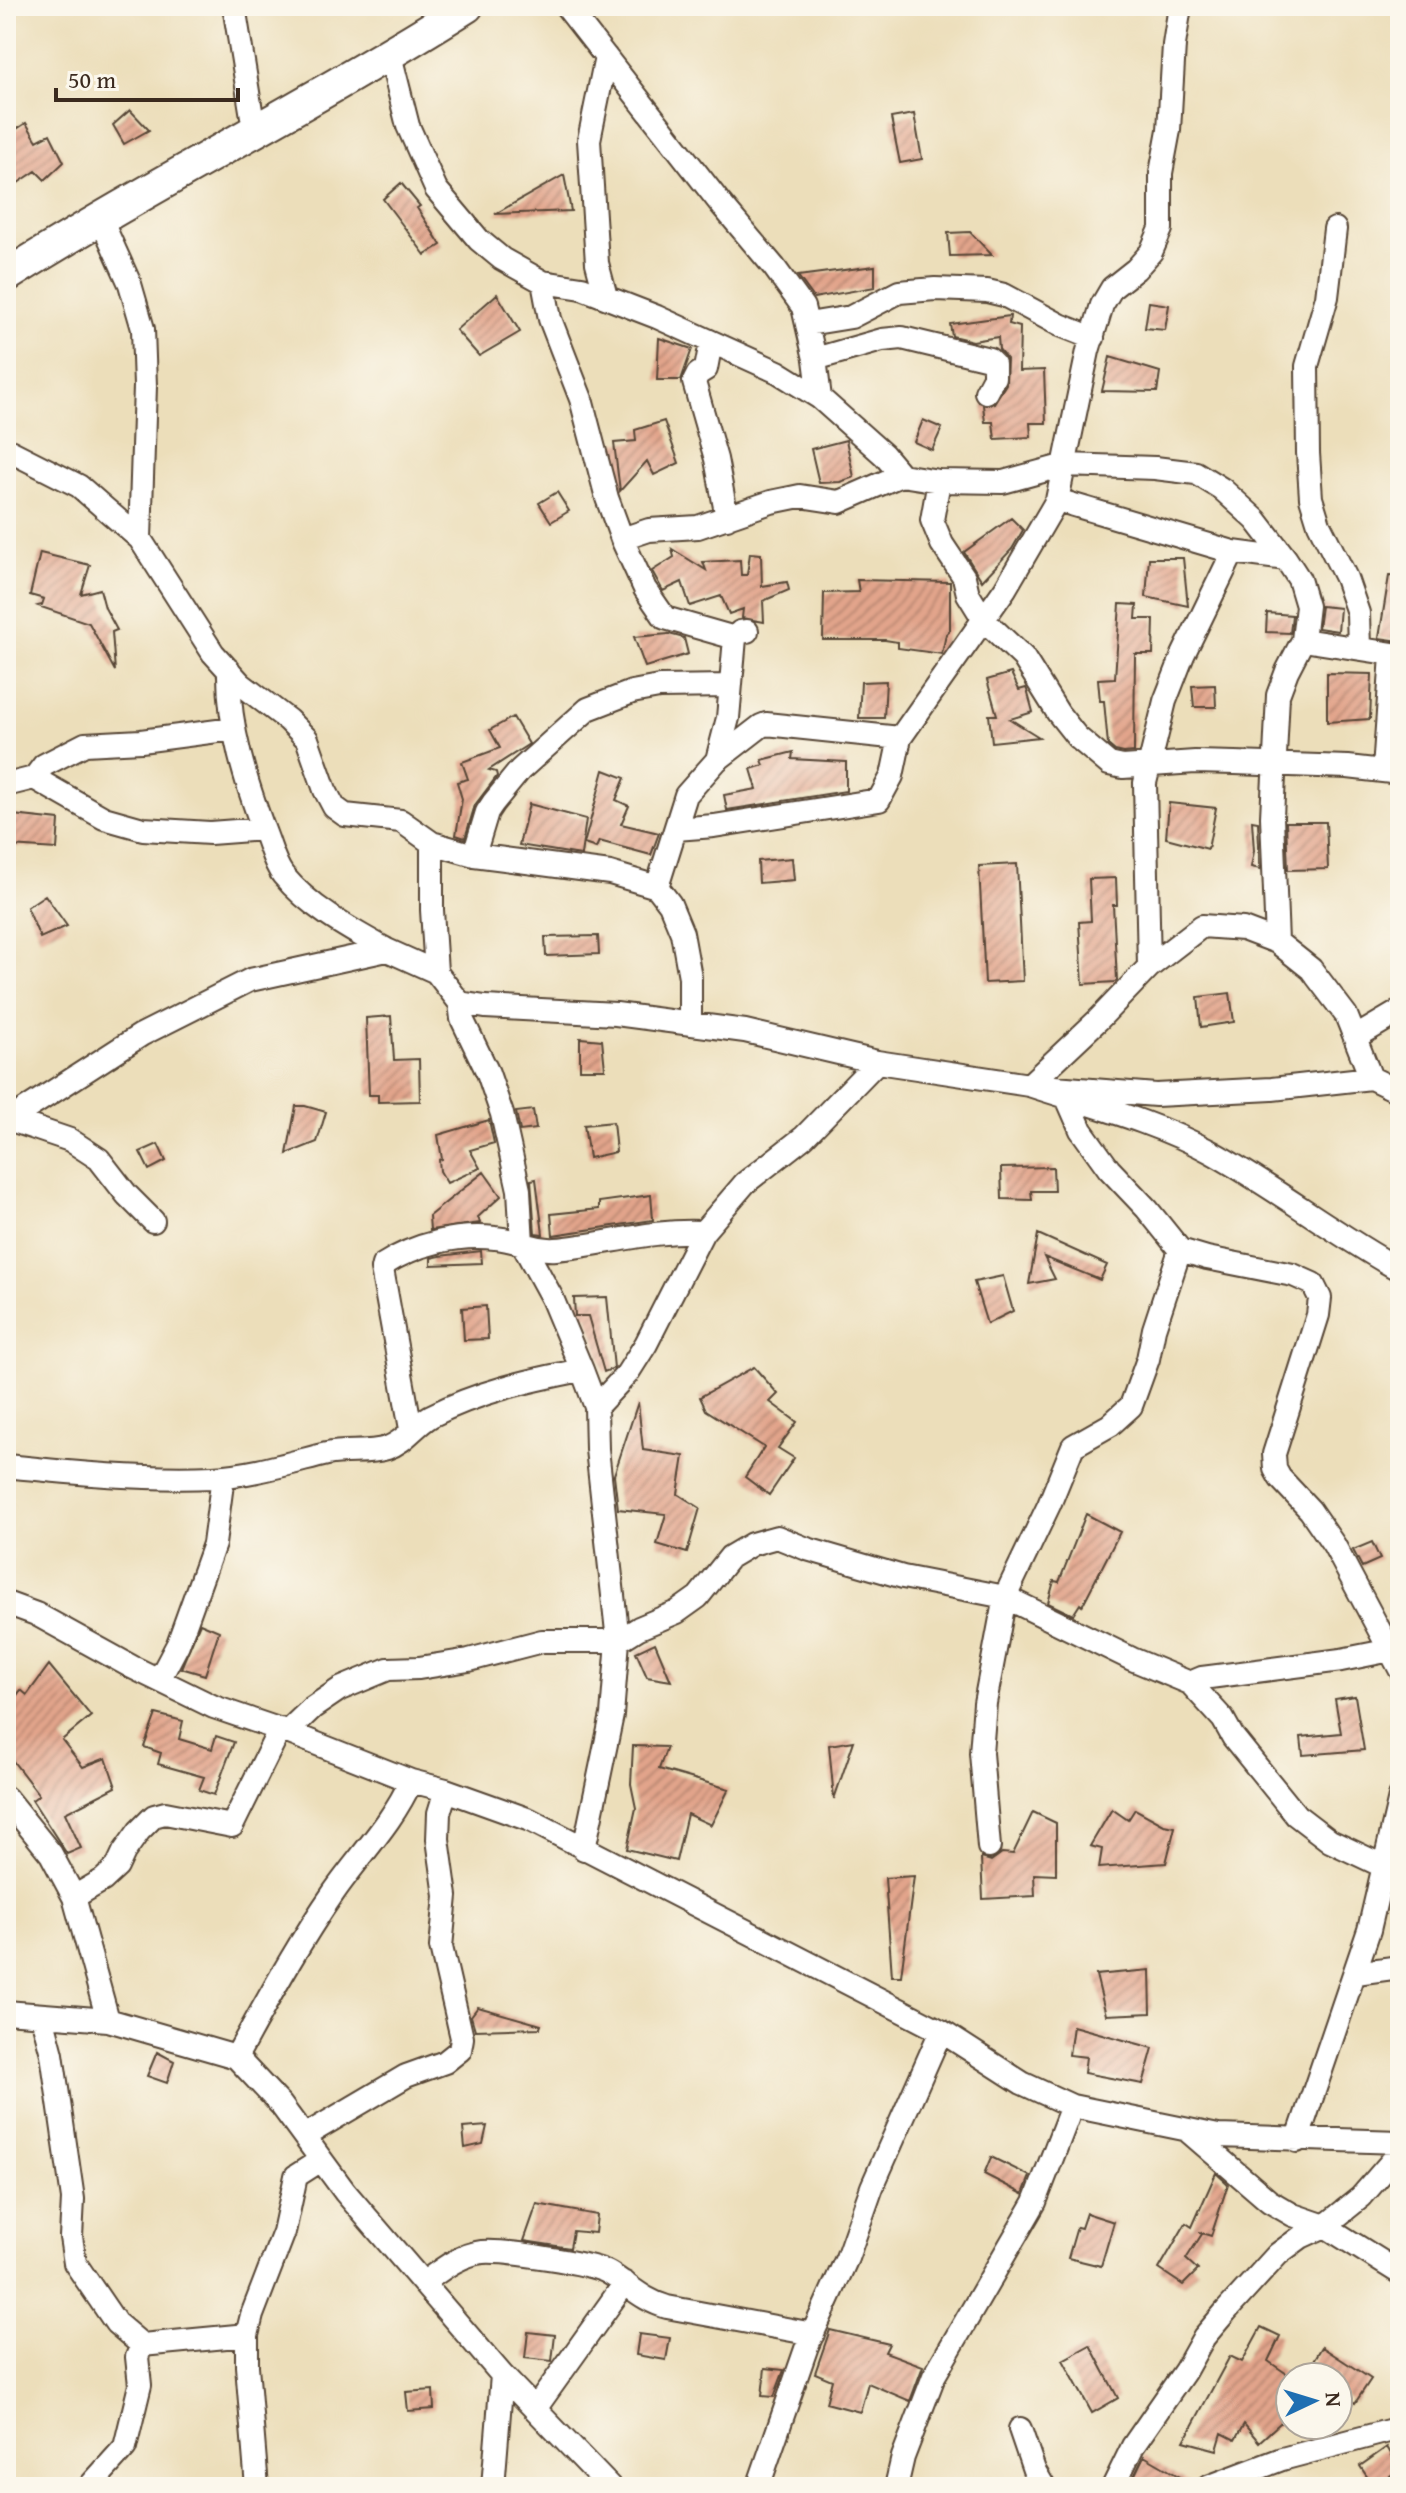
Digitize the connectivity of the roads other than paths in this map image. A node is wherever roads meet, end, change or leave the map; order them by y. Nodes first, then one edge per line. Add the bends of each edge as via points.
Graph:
1 (234, 6) edge
2 (467, 6) edge
3 (566, 6) edge
4 (1180, 6) edge
5 (390, 55) junction
6 (606, 57) junction
7 (254, 129) junction
8 (98, 219) junction
9 (1335, 229) dead end
10 (6, 276) edge
11 (543, 282) junction
12 (606, 297) junction
13 (808, 324) junction
14 (1093, 338) junction
15 (711, 342) junction
16 (815, 359) junction
17 (986, 392) dead end
18 (820, 398) junction
19 (6, 449) edge
20 (1065, 465) junction
21 (901, 475) junction
22 (939, 481) junction
23 (1057, 500) junction
24 (727, 518) junction
25 (140, 539) junction
26 (622, 539) junction
27 (1233, 552) junction
28 (1286, 559) junction
29 (984, 620) junction
30 (1303, 640) junction
31 (1359, 648) junction
32 (1396, 655) edge
33 (229, 670) junction
34 (729, 686) junction
35 (233, 729) junction
36 (900, 738) junction
37 (717, 760) junction
38 (1149, 764) junction
39 (1274, 765) junction
40 (1392, 771) edge
41 (34, 778) junction
42 (6, 785) edge
43 (263, 829) junction
44 (676, 829) junction
45 (432, 843) junction
46 (474, 855) junction
47 (657, 887) junction
48 (1277, 942) junction
49 (387, 950) junction
50 (1149, 967) junction
51 (436, 972) junction
52 (460, 1003) junction
53 (1400, 1011) edge
54 (690, 1024) junction
55 (1356, 1037) junction
56 (877, 1062) junction
57 (1371, 1078) junction
58 (1029, 1085) junction
59 (1400, 1092) edge
60 (1067, 1098) junction
61 (8, 1119) edge
62 (153, 1221) dead end
63 (703, 1232) junction
64 (522, 1243) junction
65 (1180, 1250) junction
66 (1400, 1270) edge
67 (582, 1370) junction
68 (596, 1407) junction
69 (411, 1429) junction
70 (6, 1466) edge
71 (223, 1476) junction
72 (1005, 1597) junction
73 (6, 1603) edge
74 (618, 1641) junction
75 (1396, 1659) edge
76 (159, 1680) junction
77 (1190, 1683) junction
78 (283, 1730) junction
79 (411, 1781) junction
80 (446, 1790) junction
81 (6, 1798) edge
82 (1399, 1805) edge
83 (989, 1847) dead end
84 (584, 1849) junction
85 (1383, 1866) junction
86 (74, 1897) junction
87 (1400, 1967) edge
88 (1356, 1973) junction
89 (6, 2012) edge
90 (42, 2016) junction
91 (108, 2020) junction
92 (941, 2031) junction
93 (236, 2057) junction
94 (1072, 2106) junction
95 (1188, 2131) junction
96 (306, 2135) junction
97 (1297, 2141) junction
98 (1400, 2142) edge
99 (1400, 2152) edge
100 (321, 2160) junction
101 (1325, 2226) junction
102 (1400, 2273) edge
103 (423, 2283) junction
104 (625, 2283) junction
105 (813, 2334) junction
106 (247, 2335) junction
107 (142, 2345) junction
108 (502, 2375) junction
109 (535, 2409) junction
110 (1400, 2428) edge
111 (1020, 2429) dead end
112 (89, 2487) edge
113 (257, 2487) edge
114 (493, 2487) edge
115 (610, 2487) edge
116 (758, 2487) edge
117 (896, 2487) edge
118 (1044, 2487) edge
119 (1113, 2487) edge
120 (1208, 2487) edge

1 - 7 street
2 - 5 street
3 - 6 street
4 - 14 street via 1161,173 1161,229 1151,252 1112,288
5 - 7 street
5 - 11 street via 408,126 436,189 479,240
6 - 12 street via 589,140 597,263
6 - 13 street via 774,267 803,307
7 - 8 street
8 - 10 street
8 - 25 street via 130,284 143,329
9 - 31 street via 1327,297 1307,366 1308,453 1311,498 1358,613
11 - 12 street
11 - 26 street via 550,319 581,399
12 - 15 street
13 - 14 street via 851,317 899,292 987,291
13 - 16 street
14 - 20 street
15 - 18 street
15 - 24 street via 706,369 694,382
16 - 17 street via 882,340 928,343 989,359 994,377
16 - 18 street
18 - 21 street
19 - 25 street via 79,486
20 - 22 street via 1003,482
20 - 23 street
20 - 28 street via 1196,473 1256,520
21 - 22 street
21 - 24 street via 839,502 800,496
22 - 29 street via 932,520
23 - 27 street
23 - 29 street
24 - 26 street
25 - 33 street
26 - 34 street via 665,618 741,634
27 - 28 street
27 - 38 street via 1174,678
28 - 30 street via 1307,606
29 - 36 street
29 - 38 street via 1023,657 1058,713 1094,753 1123,767
30 - 31 street
30 - 39 street via 1278,695
31 - 32 street
32 - 40 street
33 - 35 street
33 - 45 street via 307,739 334,807 345,815 401,821
34 - 37 street via 728,718
34 - 46 street via 651,688 588,709 520,770 493,803
35 - 41 street via 85,744 44,765
35 - 43 street
36 - 37 street via 766,724
36 - 44 street via 892,776 879,800
37 - 44 street via 686,795
38 - 39 street
38 - 50 street
39 - 40 street
39 - 48 street
41 - 42 street
41 - 43 street via 104,818 143,829
43 - 49 street via 282,874 297,889 350,930
44 - 47 street
45 - 46 street
45 - 51 street
46 - 47 street via 610,873
47 - 54 street via 682,933 690,977
48 - 50 street via 1243,929 1202,926
48 - 55 street via 1311,969
49 - 51 street
49 - 61 street via 250,980 141,1035
50 - 58 street
51 - 52 street
52 - 54 street
52 - 64 street via 502,1114 516,1173
53 - 55 street
54 - 56 street via 745,1031
55 - 57 street
56 - 58 street
56 - 63 street via 804,1137 745,1183
57 - 58 street via 1156,1095
57 - 59 street
58 - 60 street
60 - 65 street via 1081,1130 1109,1169
60 - 66 street via 1211,1152
61 - 62 street via 70,1140 99,1159
63 - 64 street via 674,1230 550,1249
63 - 68 street via 646,1344
64 - 67 street
64 - 69 street via 453,1239 383,1265
65 - 72 street via 1131,1406 1073,1446
65 - 75 street via 1313,1284 1320,1298 1318,1315 1274,1454 1275,1469 1334,1545
67 - 68 street
67 - 69 street via 476,1396
68 - 74 street
69 - 71 street via 401,1443 383,1449 331,1453
70 - 71 street
71 - 76 street via 214,1544 178,1644
72 - 74 street via 903,1577 777,1537 730,1557 698,1597
72 - 77 street
72 - 83 street via 981,1753
73 - 76 street
74 - 78 street via 542,1641 469,1660 388,1669 340,1689
74 - 84 street via 612,1715
75 - 77 street via 1341,1660
76 - 78 street via 214,1707
77 - 85 street via 1296,1815 1330,1841
78 - 79 street
78 - 86 street via 232,1826 165,1813 154,1816 117,1867
79 - 80 street
79 - 93 street via 402,1801 325,1905
80 - 84 street via 530,1820
80 - 96 street via 438,1839 446,1896 441,1947 462,2038 460,2050
81 - 86 street via 51,1854
82 - 85 street
84 - 92 street
85 - 88 street
86 - 91 street
87 - 88 street
88 - 97 street
89 - 90 street
90 - 91 street
90 - 107 street via 73,2199 75,2263 116,2323
91 - 93 street
92 - 94 street via 1022,2083
92 - 105 street
93 - 96 street
94 - 95 street
94 - 117 street via 1035,2202 934,2376
95 - 97 street
95 - 101 street via 1269,2201
96 - 100 street
97 - 98 street
99 - 101 street via 1361,2197
100 - 103 street
100 - 106 street via 296,2176 284,2232
101 - 102 street
101 - 119 street via 1278,2254 1204,2337 1133,2446
103 - 104 street via 457,2259 483,2252 591,2266
103 - 108 street
104 - 105 street via 650,2302 667,2307
104 - 109 street
105 - 116 street
106 - 107 street
106 - 113 street
107 - 112 street via 137,2357 140,2385 125,2447
108 - 109 street
108 - 114 street
109 - 115 street
110 - 120 street via 1282,2459
111 - 118 street

